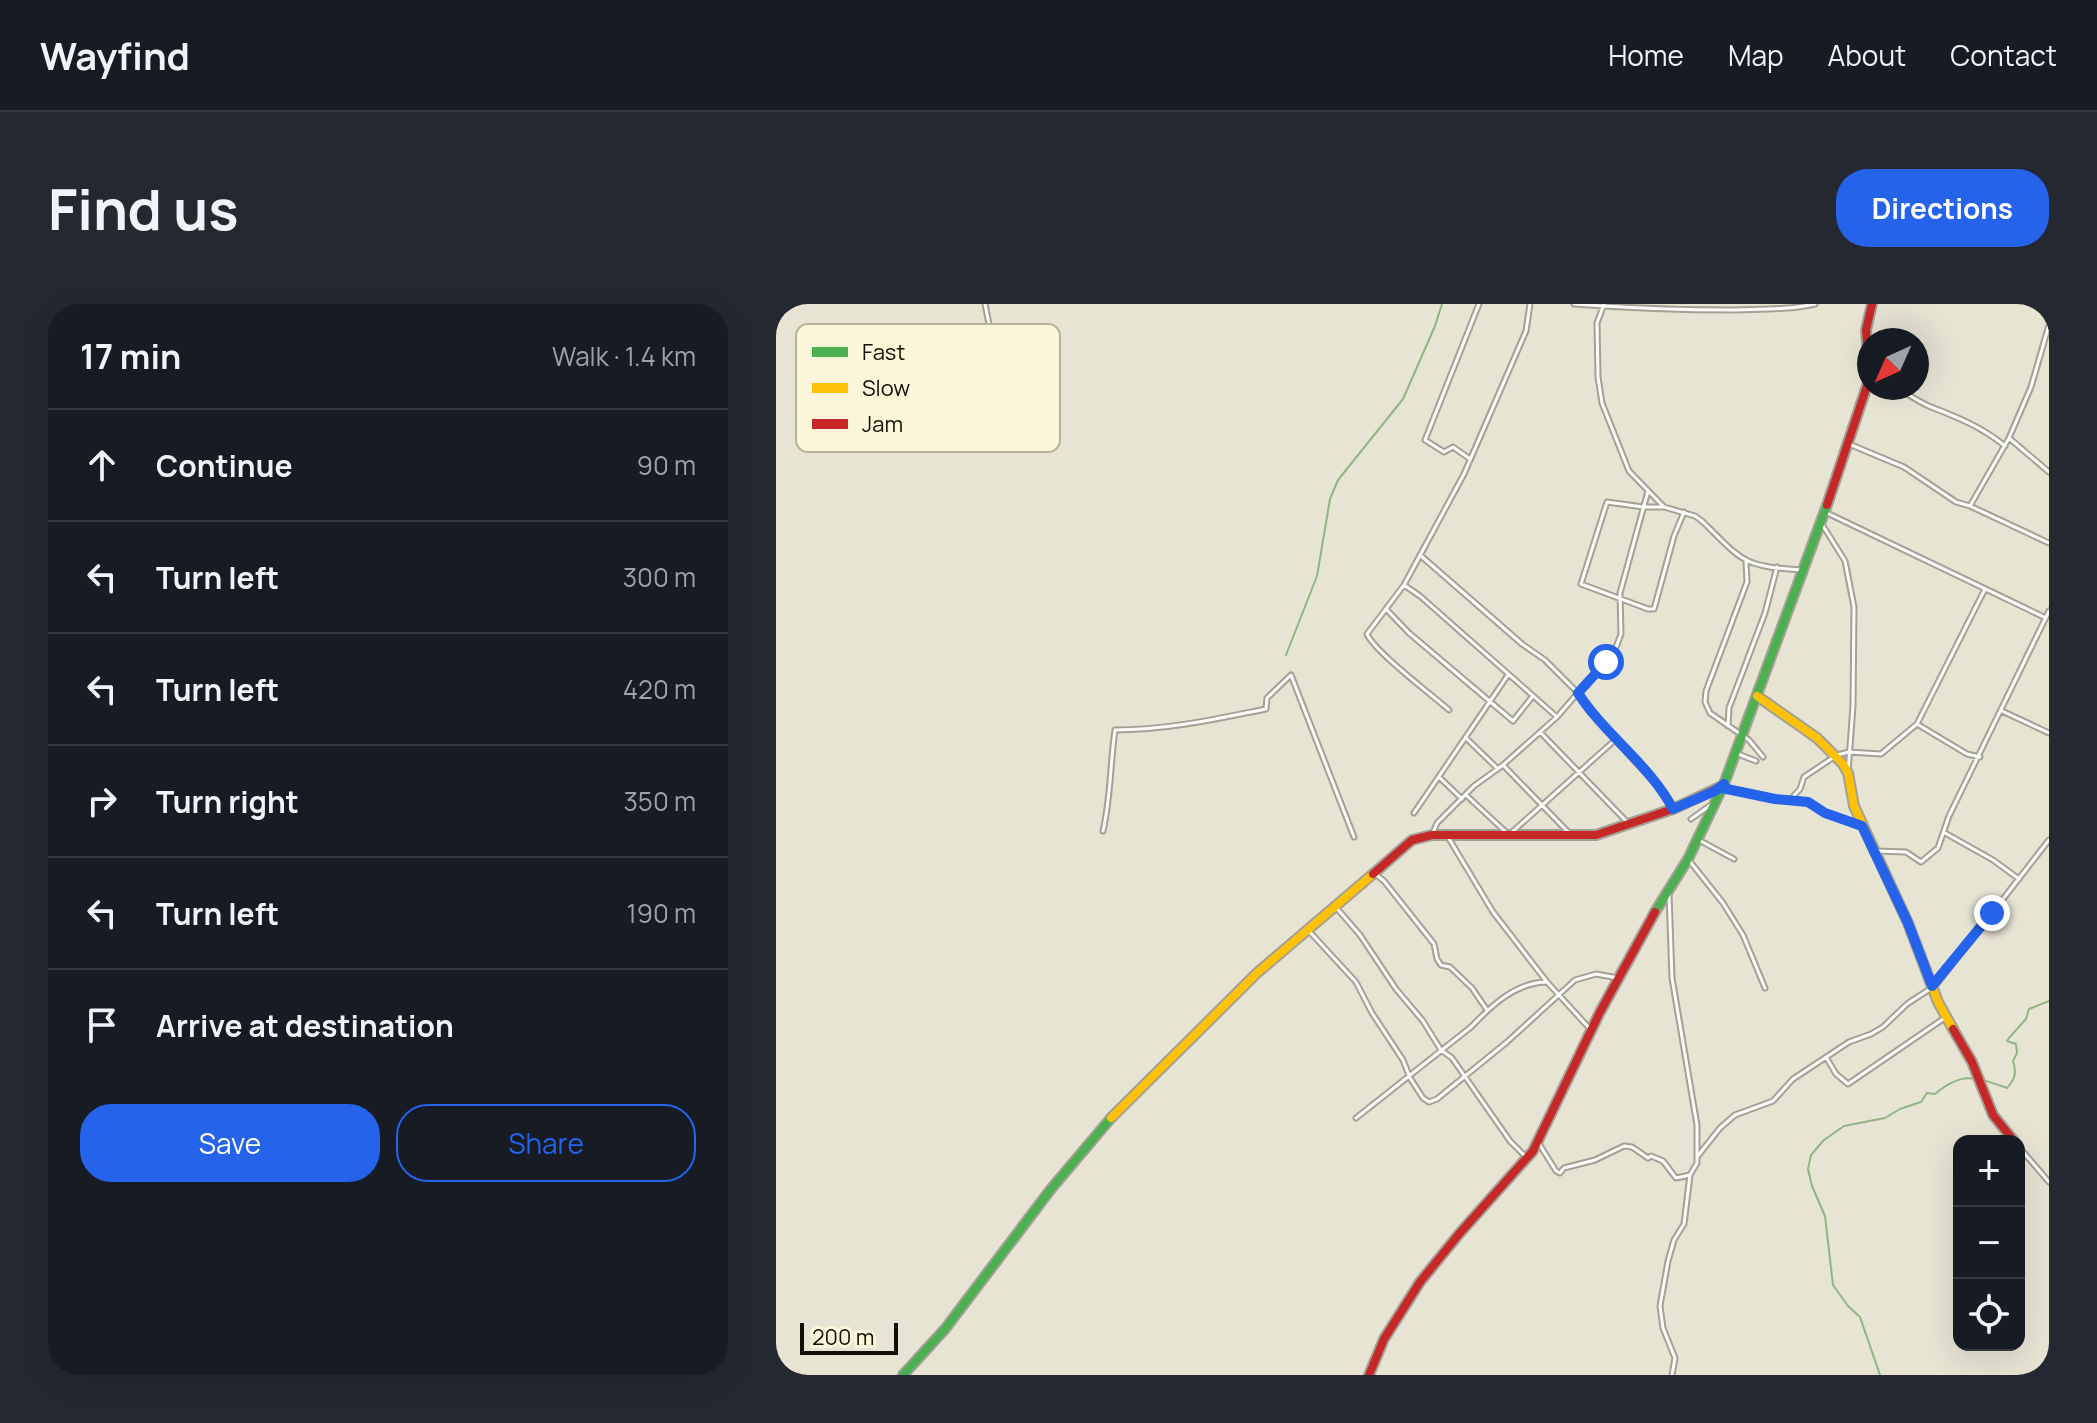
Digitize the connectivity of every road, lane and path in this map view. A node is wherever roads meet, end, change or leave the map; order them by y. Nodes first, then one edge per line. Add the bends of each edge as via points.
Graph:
1 (985, 304) edge
2 (1479, 304) edge
3 (1530, 304) edge
4 (1574, 304) edge
5 (1815, 304) edge
6 (1872, 304) edge
7 (1604, 305) edge
8 (1785, 307) edge
9 (989, 324) edge
10 (2049, 325) edge
11 (1866, 328) edge
12 (1863, 400) edge
13 (1918, 400) edge
14 (2009, 438) junction
15 (1849, 444) junction
16 (2005, 446) junction
17 (1470, 459) junction
18 (2049, 472) edge
19 (1648, 491) junction
20 (1970, 506) junction
21 (1643, 507) junction
22 (1664, 507) junction
23 (1823, 511) junction
24 (1684, 512) junction
25 (1820, 521) junction
26 (2049, 543) edge
27 (1420, 555) junction
28 (1746, 562) junction
29 (1777, 567) junction
30 (1802, 570) junction
31 (1404, 585) junction
32 (1985, 589) junction
33 (1621, 599) junction
34 (1387, 610) junction
35 (2049, 611) edge
36 (2046, 618) junction
37 (1508, 675) junction
38 (1578, 693) junction
39 (1533, 696) junction
40 (1757, 696) junction
41 (1489, 701) junction
42 (1449, 710) dead end
43 (2002, 711) junction
44 (1557, 717) junction
45 (1917, 724) junction
46 (1728, 726) junction
47 (1540, 732) junction
48 (2049, 733) edge
49 (1742, 735) junction
50 (1466, 737) junction
51 (1615, 740) junction
52 (1849, 752) junction
53 (1736, 753) junction
54 (1837, 755) junction
55 (1763, 757) dead end
56 (1980, 757) junction
57 (1756, 761) dead end
58 (1503, 765) junction
59 (1498, 769) junction
60 (1578, 773) junction
61 (1848, 773) junction
62 (1439, 777) junction
63 (1723, 786) junction
64 (1466, 795) junction
65 (1462, 799) junction
66 (1790, 800) junction
67 (1715, 802) junction
68 (1543, 805) junction
69 (1673, 809) junction
70 (1414, 813) dead end
71 (1691, 819) dead end
72 (1629, 824) junction
73 (1862, 826) junction
74 (1103, 831) dead end
75 (1945, 833) junction
76 (1432, 835) junction
77 (1447, 836) junction
78 (1508, 836) junction
79 (1354, 837) dead end
80 (1571, 837) junction
81 (1697, 839) junction
82 (2049, 840) edge
83 (1873, 850) junction
84 (1688, 859) junction
85 (1734, 859) dead end
86 (1373, 872) junction
87 (2019, 879) junction
88 (1669, 893) junction
89 (1334, 905) junction
90 (1307, 929) junction
91 (1618, 978) junction
92 (1547, 982) junction
93 (1932, 986) junction
94 (1765, 988) dead end
95 (1559, 996) junction
96 (1487, 1011) junction
97 (1946, 1017) junction
98 (1591, 1030) junction
99 (1441, 1050) junction
100 (1826, 1057) junction
101 (1410, 1076) junction
102 (1465, 1076) junction
103 (1356, 1118) dead end
104 (2009, 1135) edge
105 (1538, 1142) junction
106 (2025, 1154) edge
107 (1697, 1157) junction
108 (1528, 1159) junction
109 (1690, 1175) junction
110 (2049, 1182) edge
111 (903, 1375) edge
112 (1369, 1375) edge
113 (1672, 1375) edge

1 - 9 street
2 - 17 street via 1425,441 1443,452 1453,447
3 - 17 street via 1526,331
4 - 7 street
5 - 8 street
6 - 11 street
7 - 8 street via 1655,310
7 - 19 street via 1597,323 1603,409 1629,471
10 - 14 street
12 - 15 street
13 - 16 street via 1975,425
14 - 16 street
14 - 18 street
15 - 20 street via 1904,467
15 - 23 street
16 - 20 street
17 - 27 street
19 - 21 street
19 - 22 street
20 - 26 street
21 - 22 street
21 - 33 street
21 - 33 street via 1606,503 1581,577 1582,586
22 - 24 street
23 - 25 street
23 - 32 street
24 - 28 street via 1702,521
24 - 33 street via 1654,609
25 - 30 street
25 - 52 street via 1845,561 1852,595
27 - 31 street
27 - 38 street
28 - 29 street
28 - 46 street via 1747,582 1706,691 1707,708
29 - 30 street
29 - 46 street via 1729,708
30 - 40 street
31 - 34 street
31 - 37 street
32 - 36 street
32 - 45 street
33 - 38 street via 1619,642
34 - 41 street
34 - 42 street via 1367,637
35 - 36 street
36 - 43 street
37 - 39 street
37 - 41 street
38 - 44 street
38 - 51 street
39 - 41 street via 1513,721
39 - 44 street
40 - 49 street
40 - 54 street
41 - 50 street
43 - 48 street
43 - 56 street
44 - 47 street
45 - 52 street via 1881,754
45 - 56 street
46 - 49 street
47 - 58 street
47 - 60 street
49 - 53 street
49 - 55 street
50 - 59 street
50 - 62 street
51 - 60 street
51 - 69 street
52 - 54 street
52 - 61 street
53 - 57 street
53 - 63 street
54 - 61 street
54 - 66 street via 1804,777
56 - 75 street
58 - 59 street
58 - 68 street
59 - 64 street
60 - 68 street
60 - 72 street
61 - 73 street
62 - 65 street
62 - 70 street
63 - 66 street
63 - 67 street
63 - 69 street
64 - 65 street
64 - 78 street
65 - 76 street
66 - 73 street via 1808,802
67 - 71 street
67 - 81 street
68 - 78 street
68 - 80 street
69 - 72 street
72 - 80 street
73 - 83 street
74 - 79 street via 1115,730 1152,730 1266,709 1267,698 1291,675
75 - 83 street via 1924,861 1906,852
75 - 87 street
76 - 77 street
76 - 86 street via 1412,840
77 - 78 street
77 - 92 street via 1493,912
78 - 80 street
81 - 84 street
81 - 85 street
82 - 87 street
83 - 93 street
84 - 88 street
84 - 94 street via 1743,935
86 - 89 street
86 - 96 street via 1434,944 1441,965 1472,988
87 - 93 street
88 - 91 street
88 - 107 street via 1672,978 1696,1106
89 - 90 street
89 - 99 street
90 - 101 street via 1353,977
90 - 111 street via 1100,1129 945,1329
91 - 95 street via 1587,975
91 - 98 street
92 - 95 street
92 - 96 street via 1520,987
93 - 97 street
93 - 100 street via 1883,1027
95 - 98 street
95 - 102 street
96 - 99 street
97 - 100 street via 1848,1084
97 - 104 street via 1993,1115
98 - 105 street
99 - 101 street
99 - 102 street
100 - 107 street via 1793,1079 1773,1101 1735,1115
101 - 102 street via 1429,1102
101 - 103 street
102 - 108 street
105 - 108 street
105 - 109 street via 1560,1173 1624,1146 1661,1160 1676,1178
106 - 110 street
107 - 109 street
108 - 112 street via 1421,1284 1377,1348
109 - 113 street via 1684,1224 1670,1253 1660,1306 1675,1358

